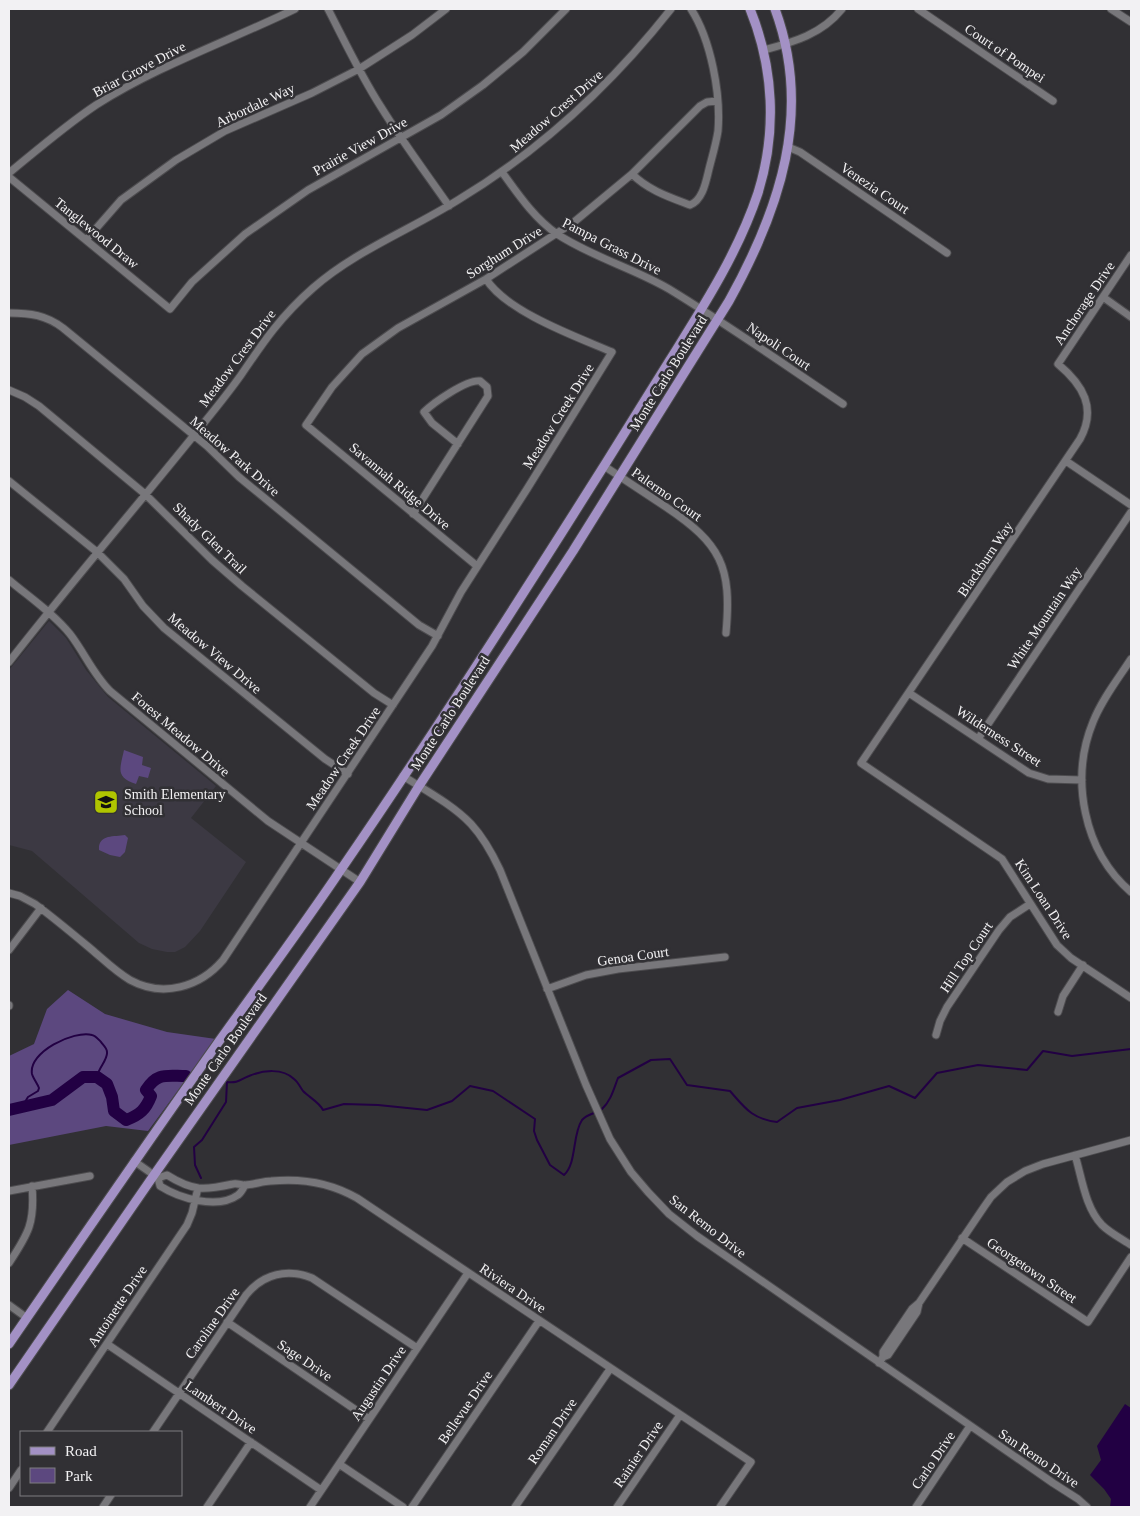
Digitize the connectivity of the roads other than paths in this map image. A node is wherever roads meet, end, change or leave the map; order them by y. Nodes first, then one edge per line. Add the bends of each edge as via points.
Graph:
1 (295, 9) edge
2 (328, 9) edge
3 (446, 9) edge
4 (566, 9) edge
5 (671, 9) edge
6 (691, 9) edge
7 (750, 9) edge
8 (775, 9) edge
9 (842, 9) edge
10 (918, 9) edge
11 (1111, 9) edge
12 (1131, 22) edge
13 (786, 44) junction
14 (764, 50) junction
15 (359, 69) junction
16 (717, 101) junction
17 (1053, 101) dead end
18 (401, 139) junction
19 (788, 147) junction
20 (502, 172) junction
21 (9, 173) edge
22 (632, 174) junction
23 (9, 177) edge
24 (449, 206) junction
25 (557, 234) junction
26 (86, 240) junction
27 (947, 253) dead end
28 (1131, 255) edge
29 (486, 279) junction
30 (1103, 297) junction
31 (170, 308) joint
32 (701, 310) junction
33 (9, 312) edge
34 (1131, 317) edge
35 (717, 320) junction
36 (1058, 364) joint
37 (9, 390) edge
38 (843, 404) dead end
39 (306, 425) joint
40 (194, 436) junction
41 (458, 444) junction
42 (1066, 461) junction
43 (604, 466) junction
44 (620, 477) junction
45 (9, 481) edge
46 (145, 494) junction
47 (1131, 505) edge
48 (1131, 512) edge
49 (413, 514) junction
50 (97, 552) junction
51 (477, 566) junction
52 (9, 580) edge
53 (48, 612) junction
54 (726, 632) dead end
55 (438, 636) junction
56 (1131, 659) edge
57 (9, 662) edge
58 (909, 693) junction
59 (393, 705) junction
60 (978, 739) junction
61 (861, 763) joint
62 (348, 774) junction
63 (403, 776) junction
64 (1082, 780) junction
65 (419, 786) junction
66 (301, 843) junction
67 (341, 869) junction
68 (360, 882) junction
69 (1131, 892) edge
70 (9, 894) edge
71 (1030, 904) junction
72 (41, 908) junction
73 (9, 950) edge
74 (725, 957) dead end
75 (1083, 965) junction
76 (548, 989) junction
77 (1131, 998) edge
78 (1058, 1012) dead end
79 (936, 1035) dead end
80 (1131, 1140) edge
81 (1075, 1155) junction
82 (134, 1161) junction
83 (90, 1176) dead end
84 (156, 1176) junction
85 (32, 1186) junction
86 (245, 1186) junction
87 (198, 1188) junction
88 (9, 1191) edge
89 (196, 1200) junction
90 (962, 1238) junction
91 (1131, 1245) edge
92 (1131, 1257) edge
93 (9, 1263) edge
94 (468, 1273) junction
95 (9, 1305) edge
96 (27, 1318) junction
97 (538, 1321) junction
98 (227, 1322) junction
99 (9, 1344) edge
100 (107, 1344) junction
101 (417, 1348) junction
102 (881, 1360) junction
103 (610, 1369) junction
104 (9, 1385) edge
105 (179, 1394) junction
106 (680, 1415) junction
107 (369, 1419) junction
108 (970, 1426) junction
109 (48, 1431) edge
110 (154, 1431) edge
111 (251, 1442) junction
112 (339, 1464) junction
113 (20, 1472) edge
114 (9, 1488) edge
115 (321, 1490) junction
116 (111, 1496) edge
117 (103, 1507) edge
118 (207, 1507) edge
119 (310, 1507) edge
120 (403, 1507) edge
121 (412, 1507) edge
122 (515, 1507) edge
123 (617, 1507) edge
124 (720, 1507) edge
125 (916, 1507) edge
126 (1087, 1507) edge

1 - 21 street, Briar Grove Drive via 131,85 68,125
2 - 15 street
3 - 15 street, Arbordale Way
4 - 18 street, Prairie View Drive via 523,52 483,85
5 - 20 street, Meadow Crest Drive via 605,86 548,137
6 - 16 street via 714,66
7 - 14 main road, Monte Carlo Boulevard
8 - 13 main road, Monte Carlo Boulevard
9 - 13 street via 818,31
10 - 17 street, Court of Pompei
11 - 12 street
13 - 14 street
13 - 19 main road, Monte Carlo Boulevard via 792,93
14 - 32 main road, Monte Carlo Boulevard via 771,106 764,171 740,237
15 - 18 street
15 - 26 street, Arbordale Way via 225,131 176,160 121,200
16 - 22 street, Sorghum Drive via 700,106
16 - 22 street via 718,132 706,179 695,203 690,205 663,195
18 - 24 street
18 - 31 street, Prairie View Drive via 332,176 275,212 217,258
19 - 27 street, Venezia Court
19 - 35 main road, Monte Carlo Boulevard via 769,217
20 - 24 street, Meadow Crest Drive
20 - 25 street, Pampa Grass Drive via 527,205
22 - 25 street, Sorghum Drive
23 - 26 street, Tanglewood Draw
24 - 40 street, Meadow Crest Drive via 358,256 313,288 271,331
25 - 29 street, Sorghum Drive
25 - 32 street, Pampa Grass Drive via 667,288
26 - 31 street, Tanglewood Draw
28 - 30 street, Anchorage Drive
29 - 39 street, Sorghum Drive via 410,321 368,349 342,375
29 - 51 street, Meadow Creek Drive via 498,293 538,319 612,352
30 - 34 street
30 - 36 street, Anchorage Drive
32 - 35 street, Napoli Court
32 - 43 main road, Monte Carlo Boulevard
33 - 40 street, Meadow Park Drive via 34,314 56,323
35 - 38 street, Napoli Court
35 - 44 main road, Monte Carlo Boulevard
36 - 42 street, Blackburn Way via 1080,387 1088,412 1084,433
37 - 46 street, Shady Glen Trail via 39,406
39 - 49 street, Savannah Ridge Drive
40 - 46 street, Meadow Crest Drive
40 - 55 street, Meadow Park Drive via 419,625
41 - 41 street via 488,396 487,387 480,381 470,382 424,412 432,424
41 - 49 street
42 - 47 street
42 - 58 street, Blackburn Way
43 - 44 street, Palermo Court
43 - 63 main road, Monte Carlo Boulevard
44 - 54 street, Palermo Court via 691,524 711,544 726,580
44 - 65 main road, Monte Carlo Boulevard
45 - 50 street, Meadow View Drive
46 - 50 street, Meadow Crest Drive
46 - 59 street, Shady Glen Trail via 242,586
48 - 60 street, White Mountain Way
49 - 51 street, Savannah Ridge Drive
50 - 53 street, Meadow Crest Drive
50 - 62 street, Meadow View Drive via 164,628 325,759
51 - 55 street, Meadow Creek Drive
52 - 53 street, Forest Meadow Drive
53 - 57 street, Meadow Crest Drive
53 - 66 street, Forest Meadow Drive via 71,635 110,691 260,815
55 - 59 street, Meadow Creek Drive
56 - 64 street via 1093,721 1084,753
58 - 60 street, Wilderness Street
58 - 61 street, Blackburn Way
59 - 62 street, Meadow Creek Drive
60 - 64 street, Wilderness Street via 1034,775 1048,779
61 - 71 street, Kim Loan Drive via 1002,859
62 - 66 street, Meadow Creek Drive
63 - 65 street, San Remo Drive
63 - 67 main road, Monte Carlo Boulevard
64 - 69 street via 1084,810 1098,846 1110,868
65 - 68 main road, Monte Carlo Boulevard
65 - 76 street, San Remo Drive via 464,817 482,838 500,870
66 - 67 street, Forest Meadow Drive
66 - 72 street, Meadow Creek Drive via 223,960 208,976 182,987 155,989 132,981
67 - 68 street, Forest Meadow Drive
67 - 82 main road, Monte Carlo Boulevard
68 - 84 main road, Monte Carlo Boulevard
70 - 72 street, Meadow Creek Drive via 25,898
71 - 75 street, Kim Loan Drive via 1057,946
71 - 79 street, Hill Top Court via 1010,917 999,930 948,1007
72 - 73 street
74 - 76 street, Genoa Court via 606,971
75 - 77 street, Kim Loan Drive
75 - 78 street via 1063,996
76 - 102 street, San Remo Drive via 595,1108 614,1146 655,1200 713,1248
80 - 81 street
81 - 90 street via 1025,1171 1007,1182 991,1197
81 - 91 street via 1095,1215 1104,1226
82 - 84 street, Riviera Drive
82 - 96 main road, Monte Carlo Boulevard
83 - 85 street
84 - 87 street, Riviera Drive via 167,1175 177,1182
84 - 89 street, Riviera Drive via 160,1186
84 - 104 main road, Monte Carlo Boulevard
85 - 88 street
85 - 93 street via 29,1230
86 - 87 street, Riviera Drive
86 - 89 street, Riviera Drive via 240,1194 227,1199
86 - 94 street, Riviera Drive via 293,1180 341,1190 366,1203
87 - 89 street, Antoinette Drive
89 - 100 street, Antoinette Drive via 187,1225
90 - 92 street, Georgetown Street via 1088,1322
90 - 102 street via 888,1344
94 - 97 street, Riviera Drive
94 - 101 street, Augustin Drive
95 - 96 street
96 - 99 main road, Monte Carlo Boulevard
97 - 103 street, Riviera Drive
97 - 121 street, Bellevue Drive
98 - 101 street, Caroline Drive via 246,1295 260,1282 276,1274 295,1273 317,1281
98 - 105 street, Caroline Drive
98 - 107 street, Sage Drive
100 - 105 street, Lambert Drive
100 - 109 street, Antoinette Drive
101 - 107 street, Augustin Drive
102 - 108 street, San Remo Drive
103 - 106 street, Riviera Drive
103 - 122 street, Roman Drive
105 - 110 street, Caroline Drive
105 - 111 street, Lambert Drive
106 - 123 street, Rainier Drive
106 - 124 street, Riviera Drive via 751,1462
107 - 112 street, Augustin Drive
108 - 125 street, Carlo Drive
108 - 126 street, San Remo Drive
111 - 115 street, Lambert Drive
111 - 118 street
112 - 115 street, Augustin Drive
112 - 120 street
113 - 114 street
115 - 119 street, Augustin Drive
116 - 117 street

